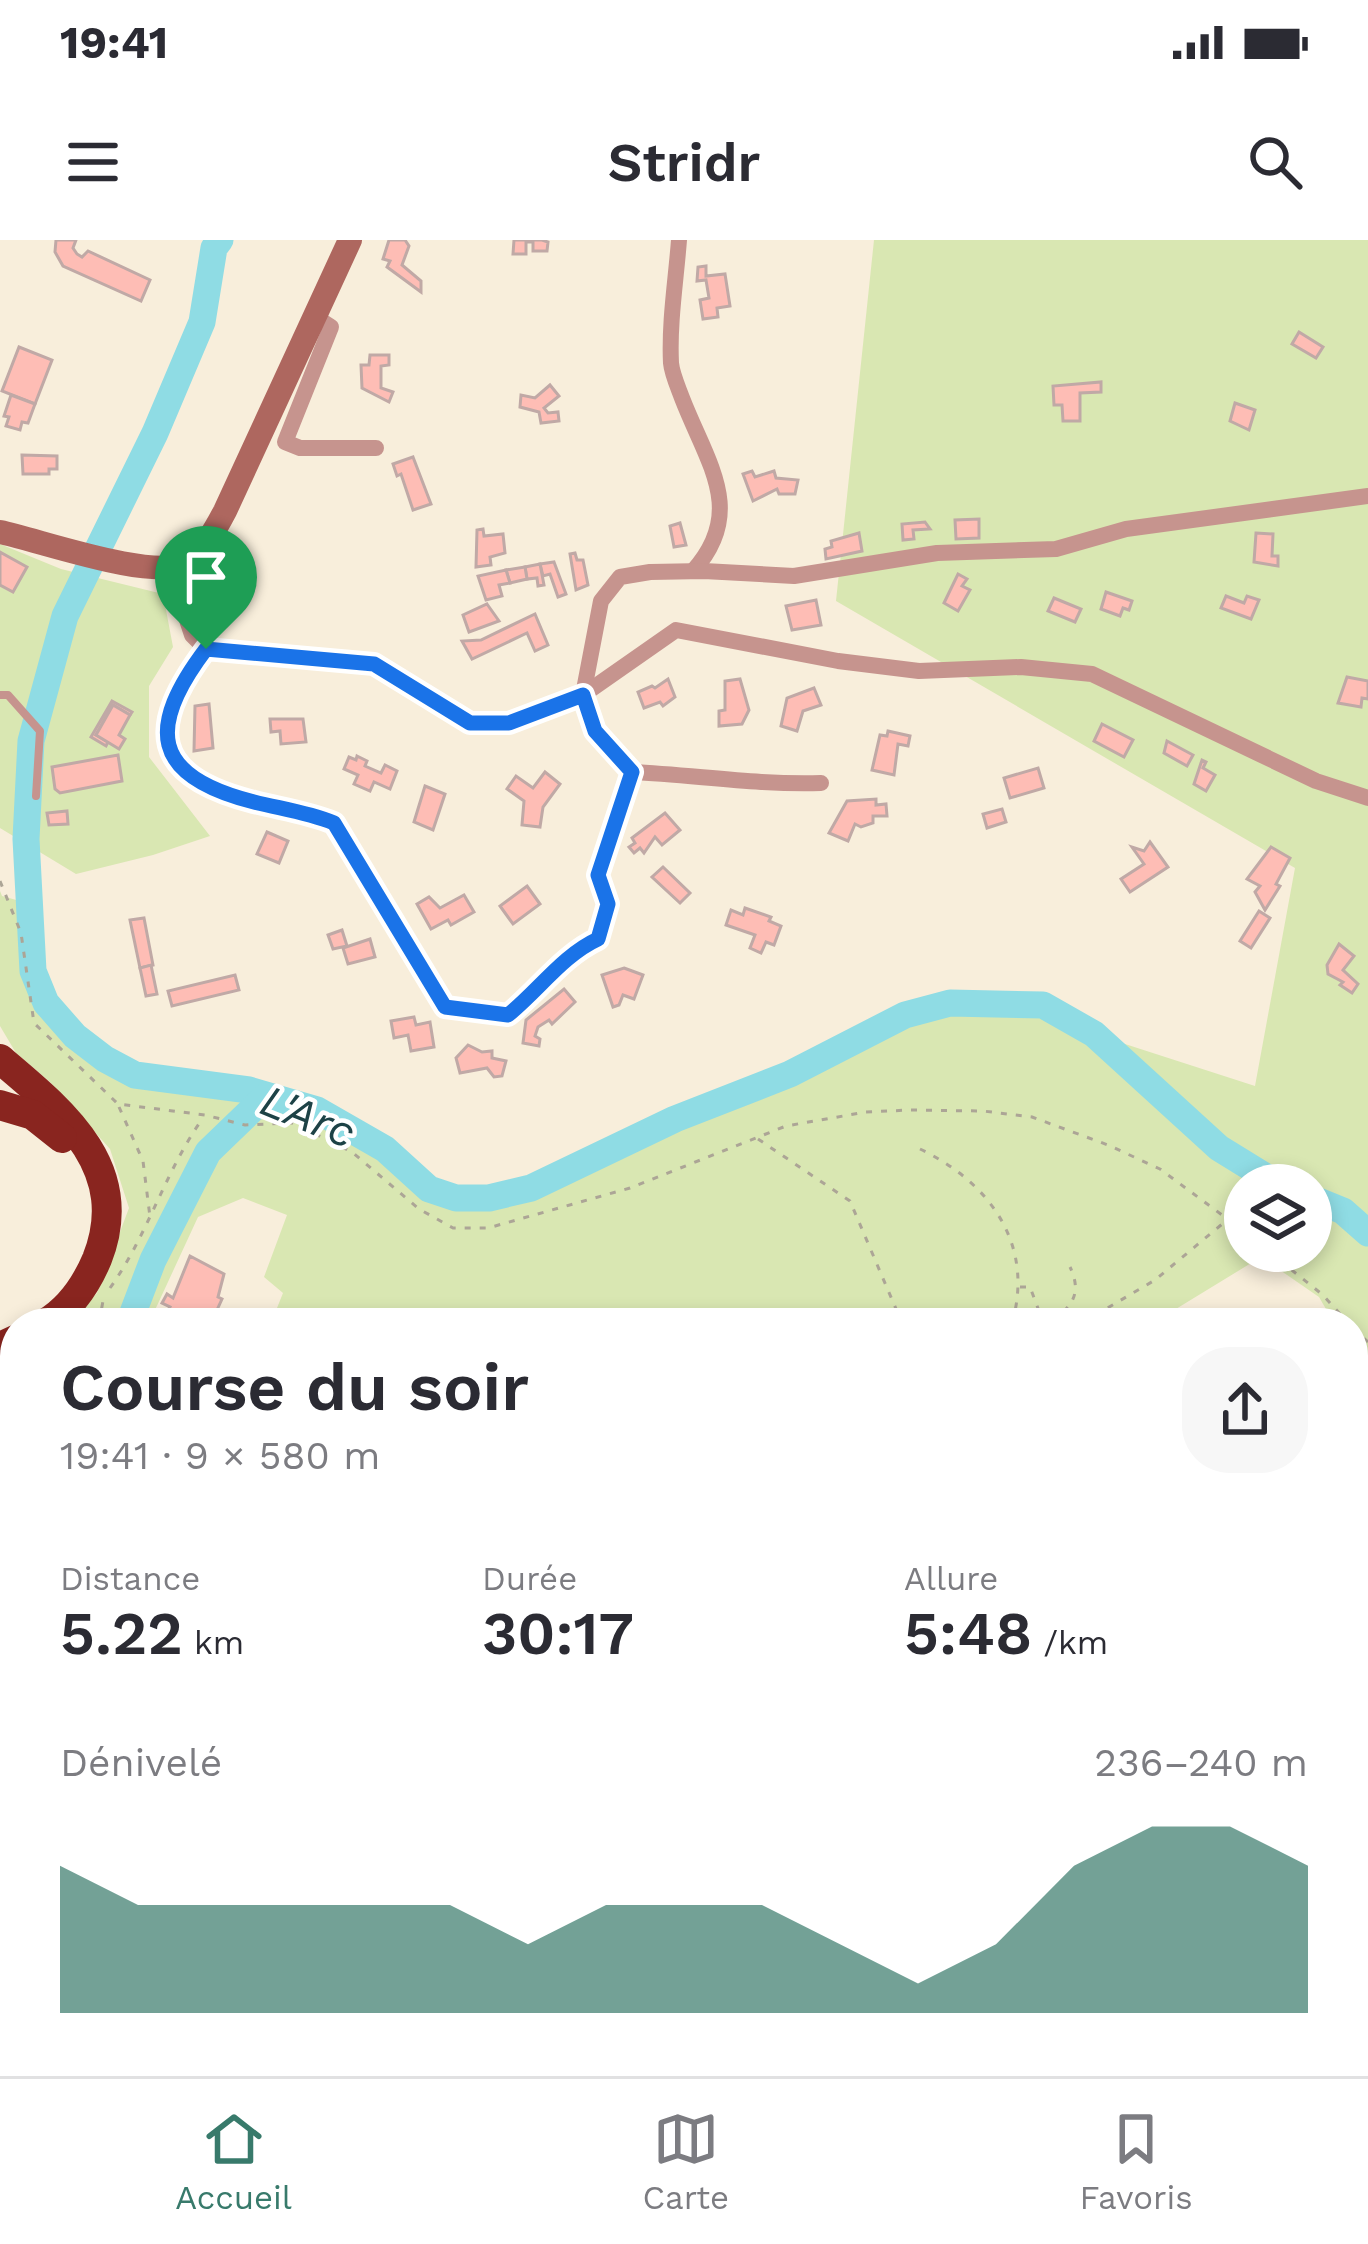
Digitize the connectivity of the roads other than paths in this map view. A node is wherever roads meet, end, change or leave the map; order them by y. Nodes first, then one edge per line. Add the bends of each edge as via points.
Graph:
1 (350, 240) edge
2 (680, 240) edge
3 (314, 316) junction
4 (376, 448) dead end
5 (1368, 496) edge
6 (11, 534) edge
7 (170, 568) junction
8 (693, 572) junction
9 (206, 649) junction
10 (0, 695) edge
11 (583, 695) junction
12 (821, 784) dead end
13 (36, 796) dead end
14 (1368, 798) edge
15 (598, 939) road end
16 (0, 1059) edge
17 (0, 1105) edge
18 (48, 1308) edge
19 (63, 1308) edge

1 - 3 street
2 - 8 street via 671,367 721,515 719,536
3 - 4 street via 331,327 285,442
3 - 7 street via 213,534 186,563
5 - 8 street via 1126,529 1056,549 937,553 794,576
6 - 7 street
7 - 9 street via 178,604
8 - 11 street via 620,578 601,601
9 - 11 street via 374,664 470,723 509,723
9 - 15 street via 166,715 168,746 184,770 253,802 334,823 445,1007 508,1015 578,948
10 - 13 lane via 40,731
11 - 12 street via 595,731 632,772
11 - 14 street via 676,630 919,670 1091,674 1316,782
16 - 19 highway via 65,1116 88,1146 106,1196 107,1223 90,1276
17 - 18 highway via 33,1115 75,1152 90,1178 94,1210 83,1263

